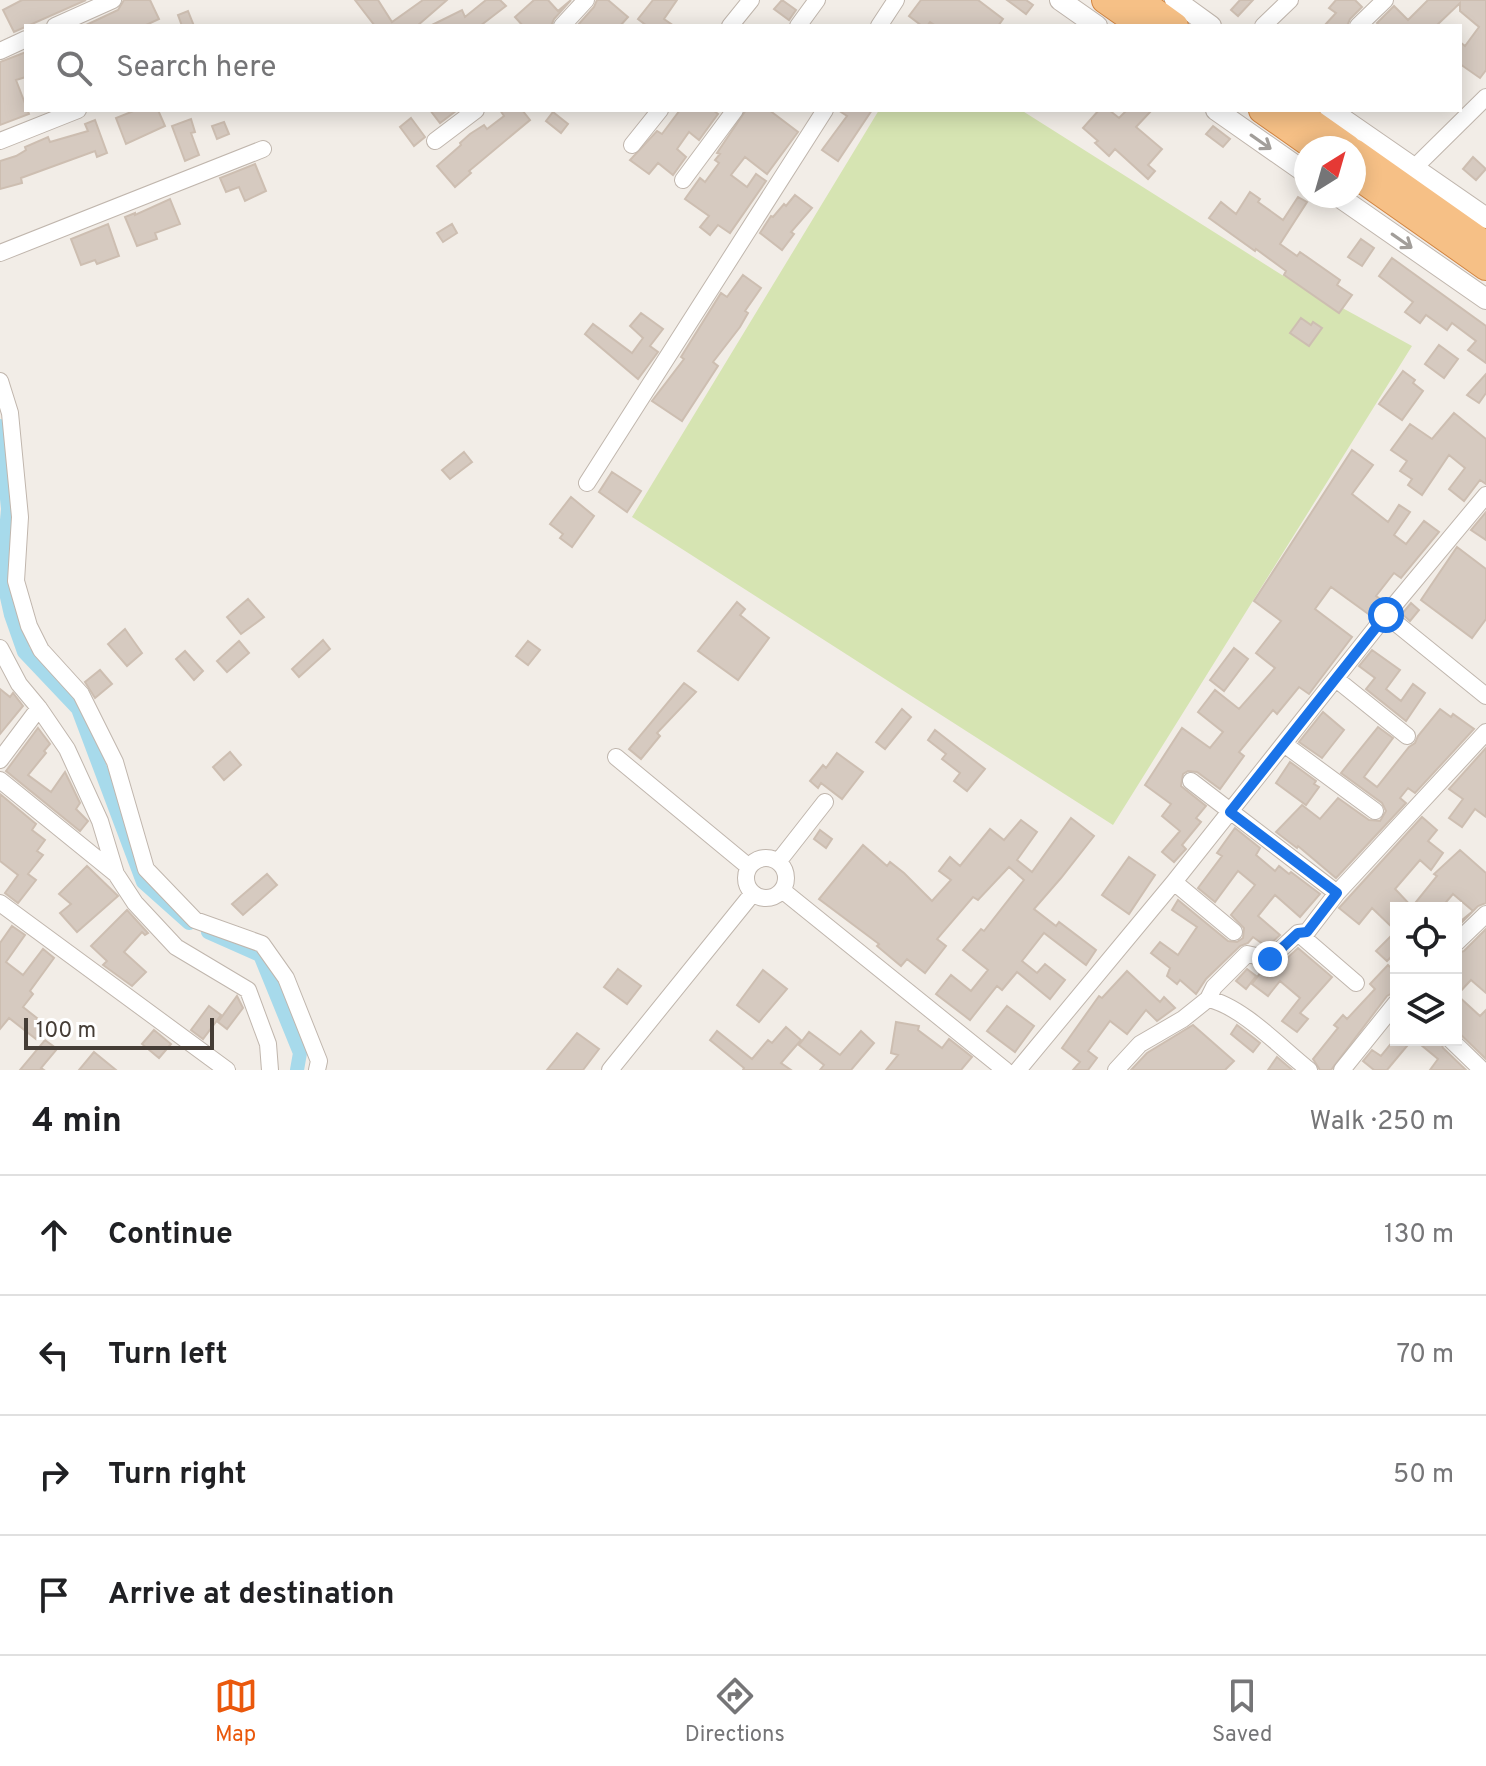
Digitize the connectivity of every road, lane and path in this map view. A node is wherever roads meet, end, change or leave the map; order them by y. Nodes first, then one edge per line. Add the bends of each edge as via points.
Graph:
1 (113, 0) edge
2 (586, 0) edge
3 (751, 0) edge
4 (817, 0) edge
5 (896, 0) edge
6 (1060, 0) edge
7 (1105, 0) edge
8 (1139, 0) edge
9 (1175, 0) edge
10 (1290, 0) edge
11 (1385, 0) edge
12 (59, 24) edge
13 (564, 24) edge
14 (732, 24) edge
15 (799, 24) edge
16 (880, 24) edge
17 (1094, 24) edge
18 (1139, 24) edge
19 (1172, 24) edge
20 (1208, 24) edge
21 (1265, 24) edge
22 (1360, 24) edge
23 (24, 40) edge
24 (0, 51) edge
25 (1486, 97) edge
26 (73, 112) edge
27 (473, 112) edge
28 (658, 112) edge
29 (734, 112) edge
30 (824, 112) edge
31 (1219, 112) edge
32 (1265, 112) edge
33 (1297, 112) edge
34 (1333, 112) edge
35 (1299, 136) edge
36 (1331, 136) edge
37 (0, 141) edge
38 (435, 141) dead end
39 (632, 145) dead end
40 (263, 149) dead end
41 (1366, 160) edge
42 (1294, 165) edge
43 (1414, 168) junction
44 (683, 180) dead end
45 (1366, 182) edge
46 (1355, 208) edge
47 (1486, 218) edge
48 (1486, 245) edge
49 (0, 253) edge
50 (1486, 267) edge
51 (1486, 299) edge
52 (0, 381) edge
53 (5, 411) edge
54 (587, 483) dead end
55 (1486, 495) edge
56 (1386, 615) junction
57 (0, 648) edge
58 (1336, 679) junction
59 (1486, 696) edge
60 (39, 708) junction
61 (1486, 732) edge
62 (1407, 736) dead end
63 (1284, 744) junction
64 (616, 757) dead end
65 (1, 758) edge
66 (0, 780) edge
67 (1191, 781) dead end
68 (825, 802) dead end
69 (1375, 811) dead end
70 (1230, 812) junction
71 (778, 862) junction
72 (749, 867) junction
73 (116, 874) junction
74 (1174, 882) junction
75 (782, 890) junction
76 (753, 893) junction
77 (1337, 893) junction
78 (0, 903) edge
79 (1486, 914) edge
80 (1234, 932) dead end
81 (1298, 933) junction
82 (1462, 937) edge
83 (1356, 983) dead end
84 (1208, 999) junction
85 (1390, 1010) edge
86 (1457, 1046) edge
87 (227, 1070) edge
88 (270, 1070) edge
89 (317, 1070) edge
90 (610, 1070) edge
91 (1005, 1070) edge
92 (1018, 1070) edge
93 (1116, 1070) edge
94 (1309, 1070) edge
95 (1342, 1070) edge
96 (1482, 1070) edge

1 - 12 street
2 - 13 street
3 - 14 street
4 - 15 street
5 - 16 street
6 - 17 street
7 - 18 highway
8 - 19 highway
9 - 20 street
10 - 21 street
11 - 22 street
23 - 24 street
25 - 43 street
26 - 37 street
27 - 38 street
28 - 39 street
29 - 44 street
30 - 54 street
31 -> 42 street
32 - 35 highway
33 - 36 highway
34 - 43 street
40 - 49 street
41 - 48 highway
43 - 47 street
45 - 50 highway
46 -> 51 street
52 - 53 street
53 - 89 street via 20,517 16,581 29,626 41,650 81,694 115,762 146,869 195,920 262,944 286,978 319,1061
55 - 56 street
56 - 58 street
56 - 59 street
57 - 60 street
58 - 62 street
58 - 63 street
60 - 65 street
60 - 73 street via 67,749 100,821
61 - 77 street
63 - 69 street
63 - 70 street
64 - 72 street
66 - 73 street
67 - 70 street
68 - 71 street
70 - 74 street
70 - 77 street
71 - 72 street via 766,857
71 - 75 street via 786,872
72 - 76 street via 746,881
73 - 88 street via 176,947 248,990 268,1044
74 - 80 street
74 - 92 street
75 - 76 street via 766,898
75 - 91 street
76 - 90 street
77 - 81 street via 1307,932
78 - 87 street
79 - 82 street
81 - 83 street
81 - 84 street via 1270,959 1247,954
84 - 93 street via 1140,1044
84 - 94 street via 1249,1020
85 - 95 street
86 - 96 street

